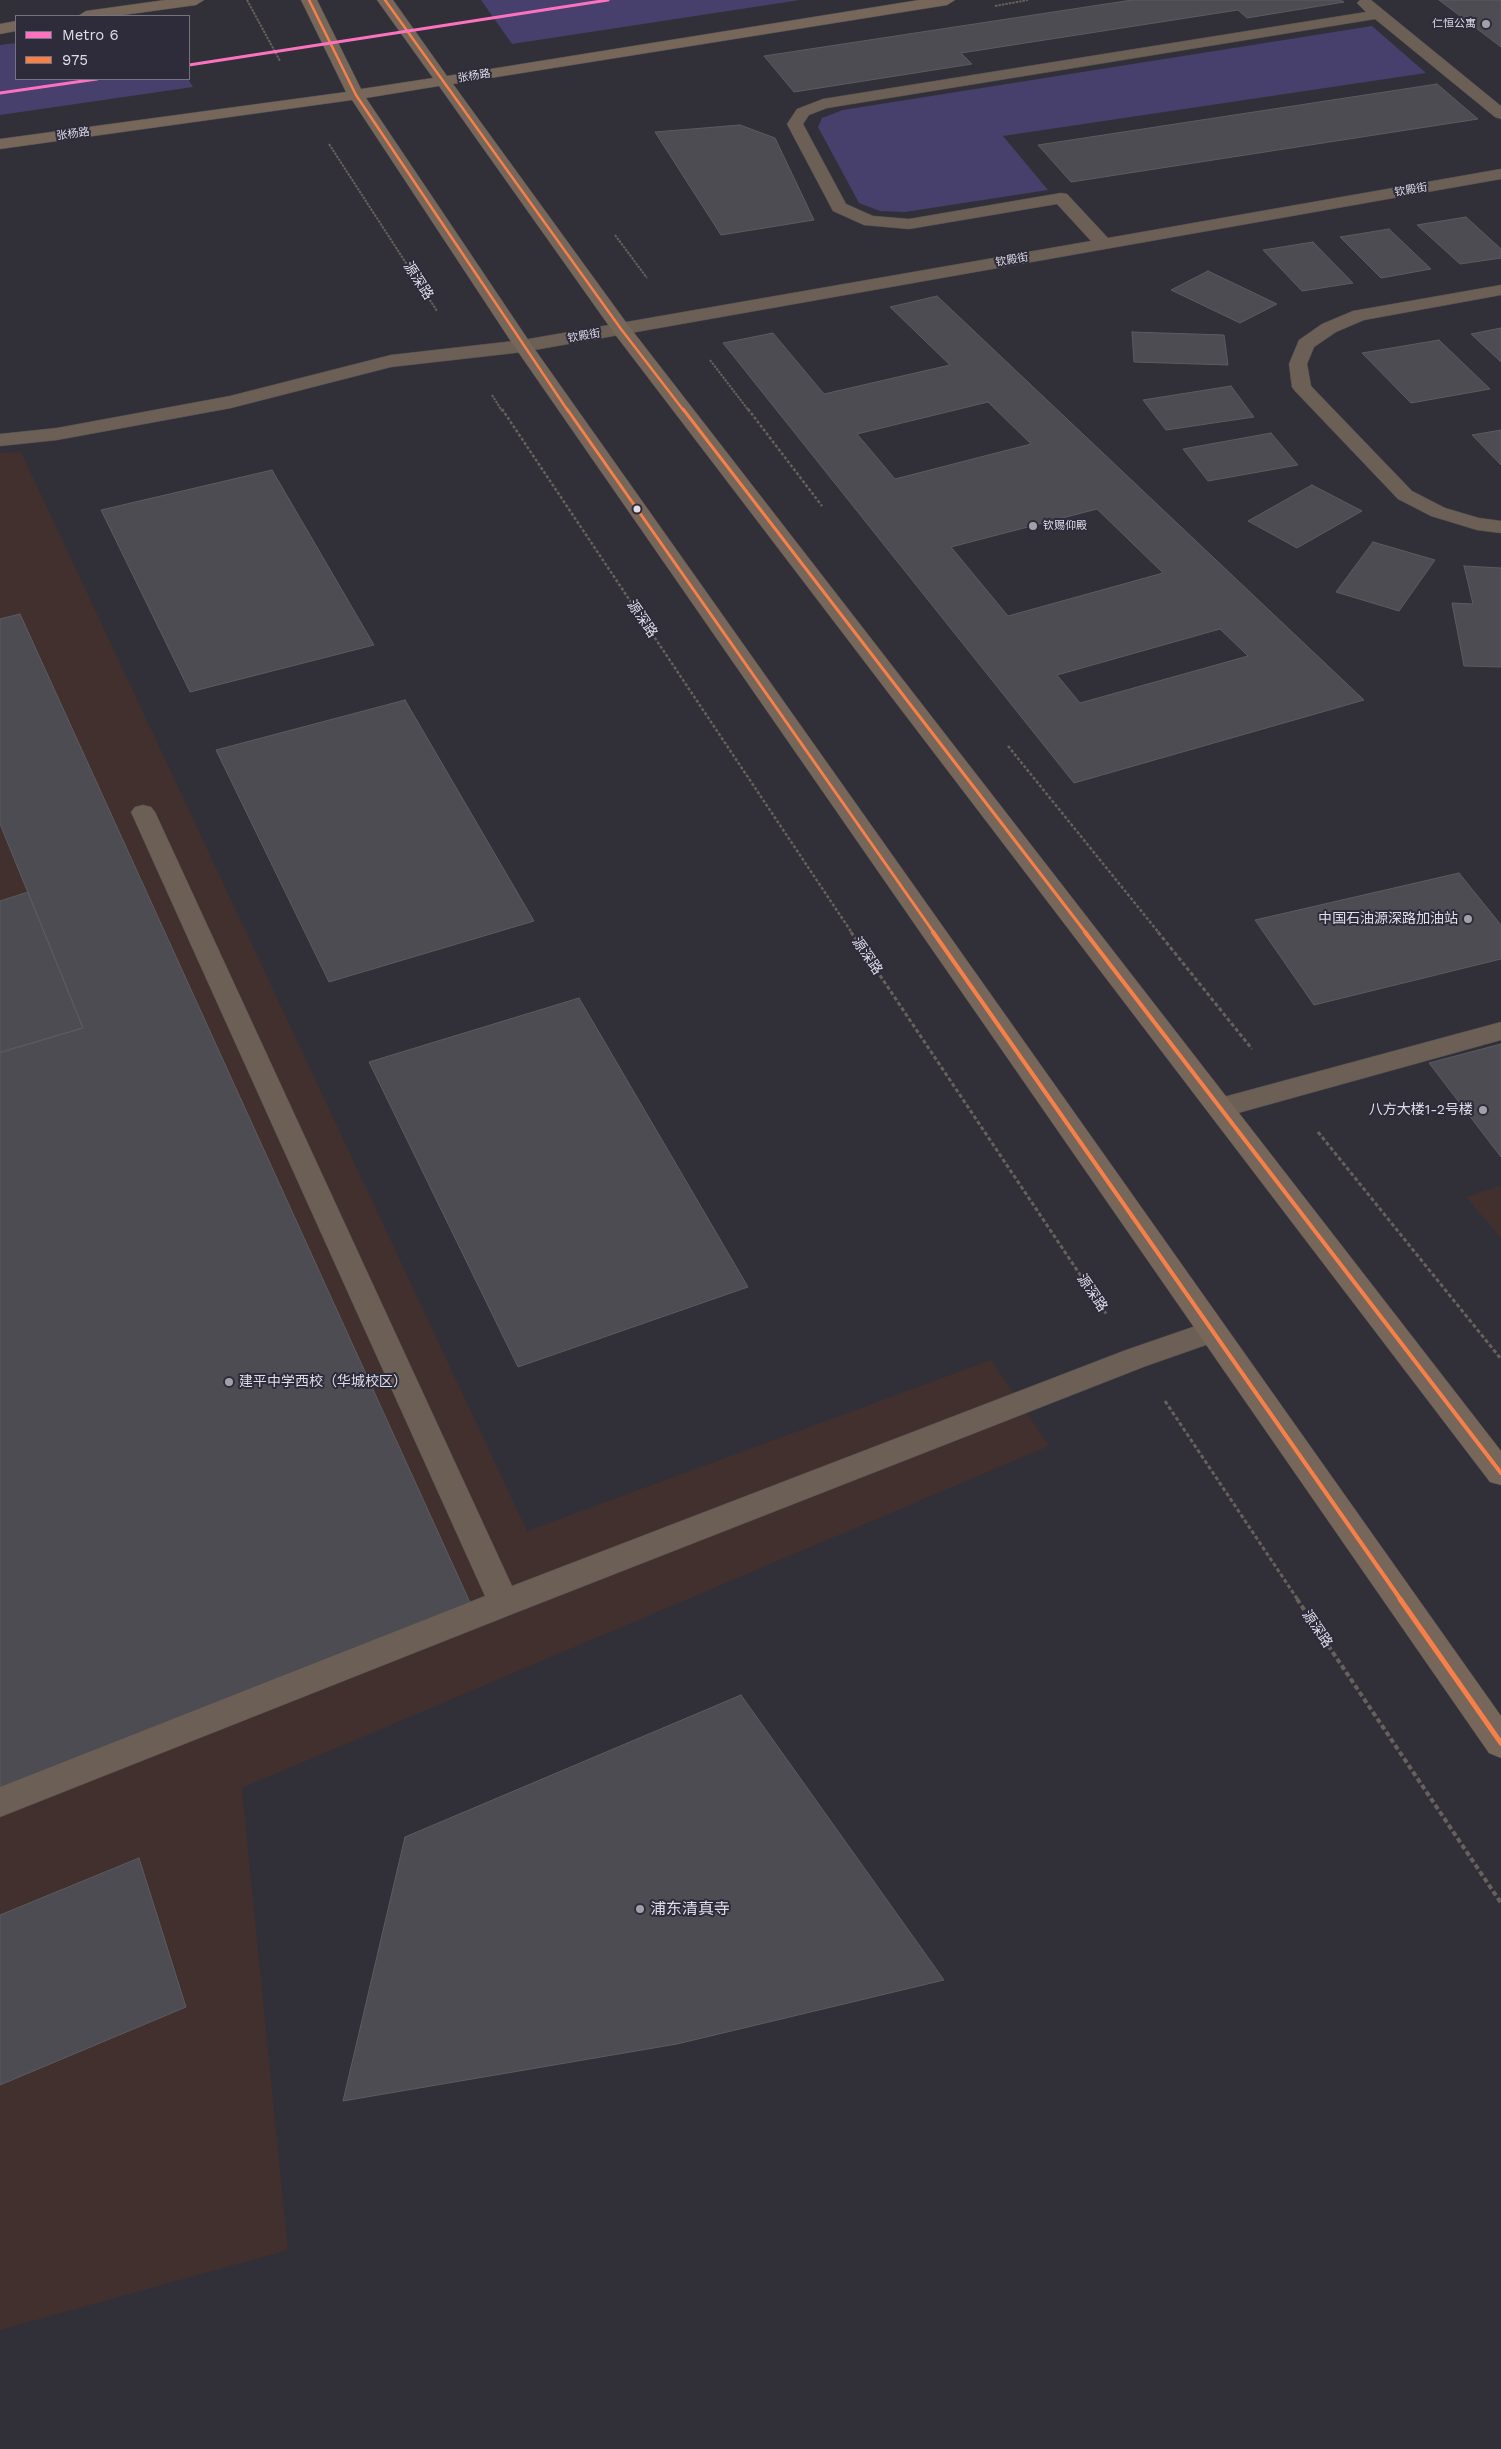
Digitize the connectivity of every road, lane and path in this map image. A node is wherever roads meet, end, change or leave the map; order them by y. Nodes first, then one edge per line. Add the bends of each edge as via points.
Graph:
1 (196, 0) edge
2 (247, 0) edge
3 (310, 0) edge
4 (385, 0) edge
5 (947, 0) edge
6 (1362, 0) edge
7 (1379, 14) junction
8 (93, 15) edge
9 (15, 26) edge
10 (0, 29) edge
11 (443, 82) junction
12 (356, 95) junction
13 (303, 103) junction
14 (1501, 114) edge
15 (0, 144) edge
16 (1501, 174) edge
17 (614, 234) dead end
18 (1104, 244) junction
19 (1501, 290) edge
20 (678, 319) junction
21 (621, 329) junction
22 (523, 346) junction
23 (464, 353) junction
24 (0, 440) edge
25 (824, 508) dead end
26 (1501, 527) edge
27 (1006, 743) dead end
28 (143, 812) dead end
29 (1501, 1031) edge
30 (1285, 1090) junction
31 (1220, 1108) junction
32 (1213, 1331) junction
33 (1136, 1358) junction
34 (1501, 1359) edge
35 (1501, 1473) edge
36 (504, 1603) junction
37 (1501, 1743) edge
38 (0, 1802) edge
39 (1501, 1903) edge

1 - 8 main road
2 - 13 path, 源深路
3 - 12 main road
4 - 11 main road
5 - 11 main road, 张杨路
6 - 7 street
7 - 14 street
7 - 18 street via 823,104 804,112 795,124 839,208 870,221 909,224 1061,198
9 - 10 main road
11 - 12 main road, 张杨路
11 - 21 main road
12 - 13 main road, 张杨路
12 - 22 main road
13 - 15 main road, 张杨路
13 - 23 path, 源深路
16 - 18 street, 钦殿街
17 - 20 path
18 - 20 street, 钦殿街
19 - 26 street via 1359,315 1329,328 1306,344 1298,364 1302,387 1405,495 1438,512 1477,524
20 - 21 street, 钦殿街
20 - 25 path
21 - 22 street, 钦殿街
21 - 31 main road
22 - 23 street, 钦殿街
22 - 32 main road
23 - 24 street, 钦殿街 via 391,361 231,402 57,434
23 - 33 path, 源深路
27 - 30 path
28 - 36 street
29 - 30 street
30 - 31 street
30 - 34 path
31 - 35 main road
32 - 33 street
32 - 37 main road
33 - 36 street
33 - 39 path, 源深路
36 - 38 street

